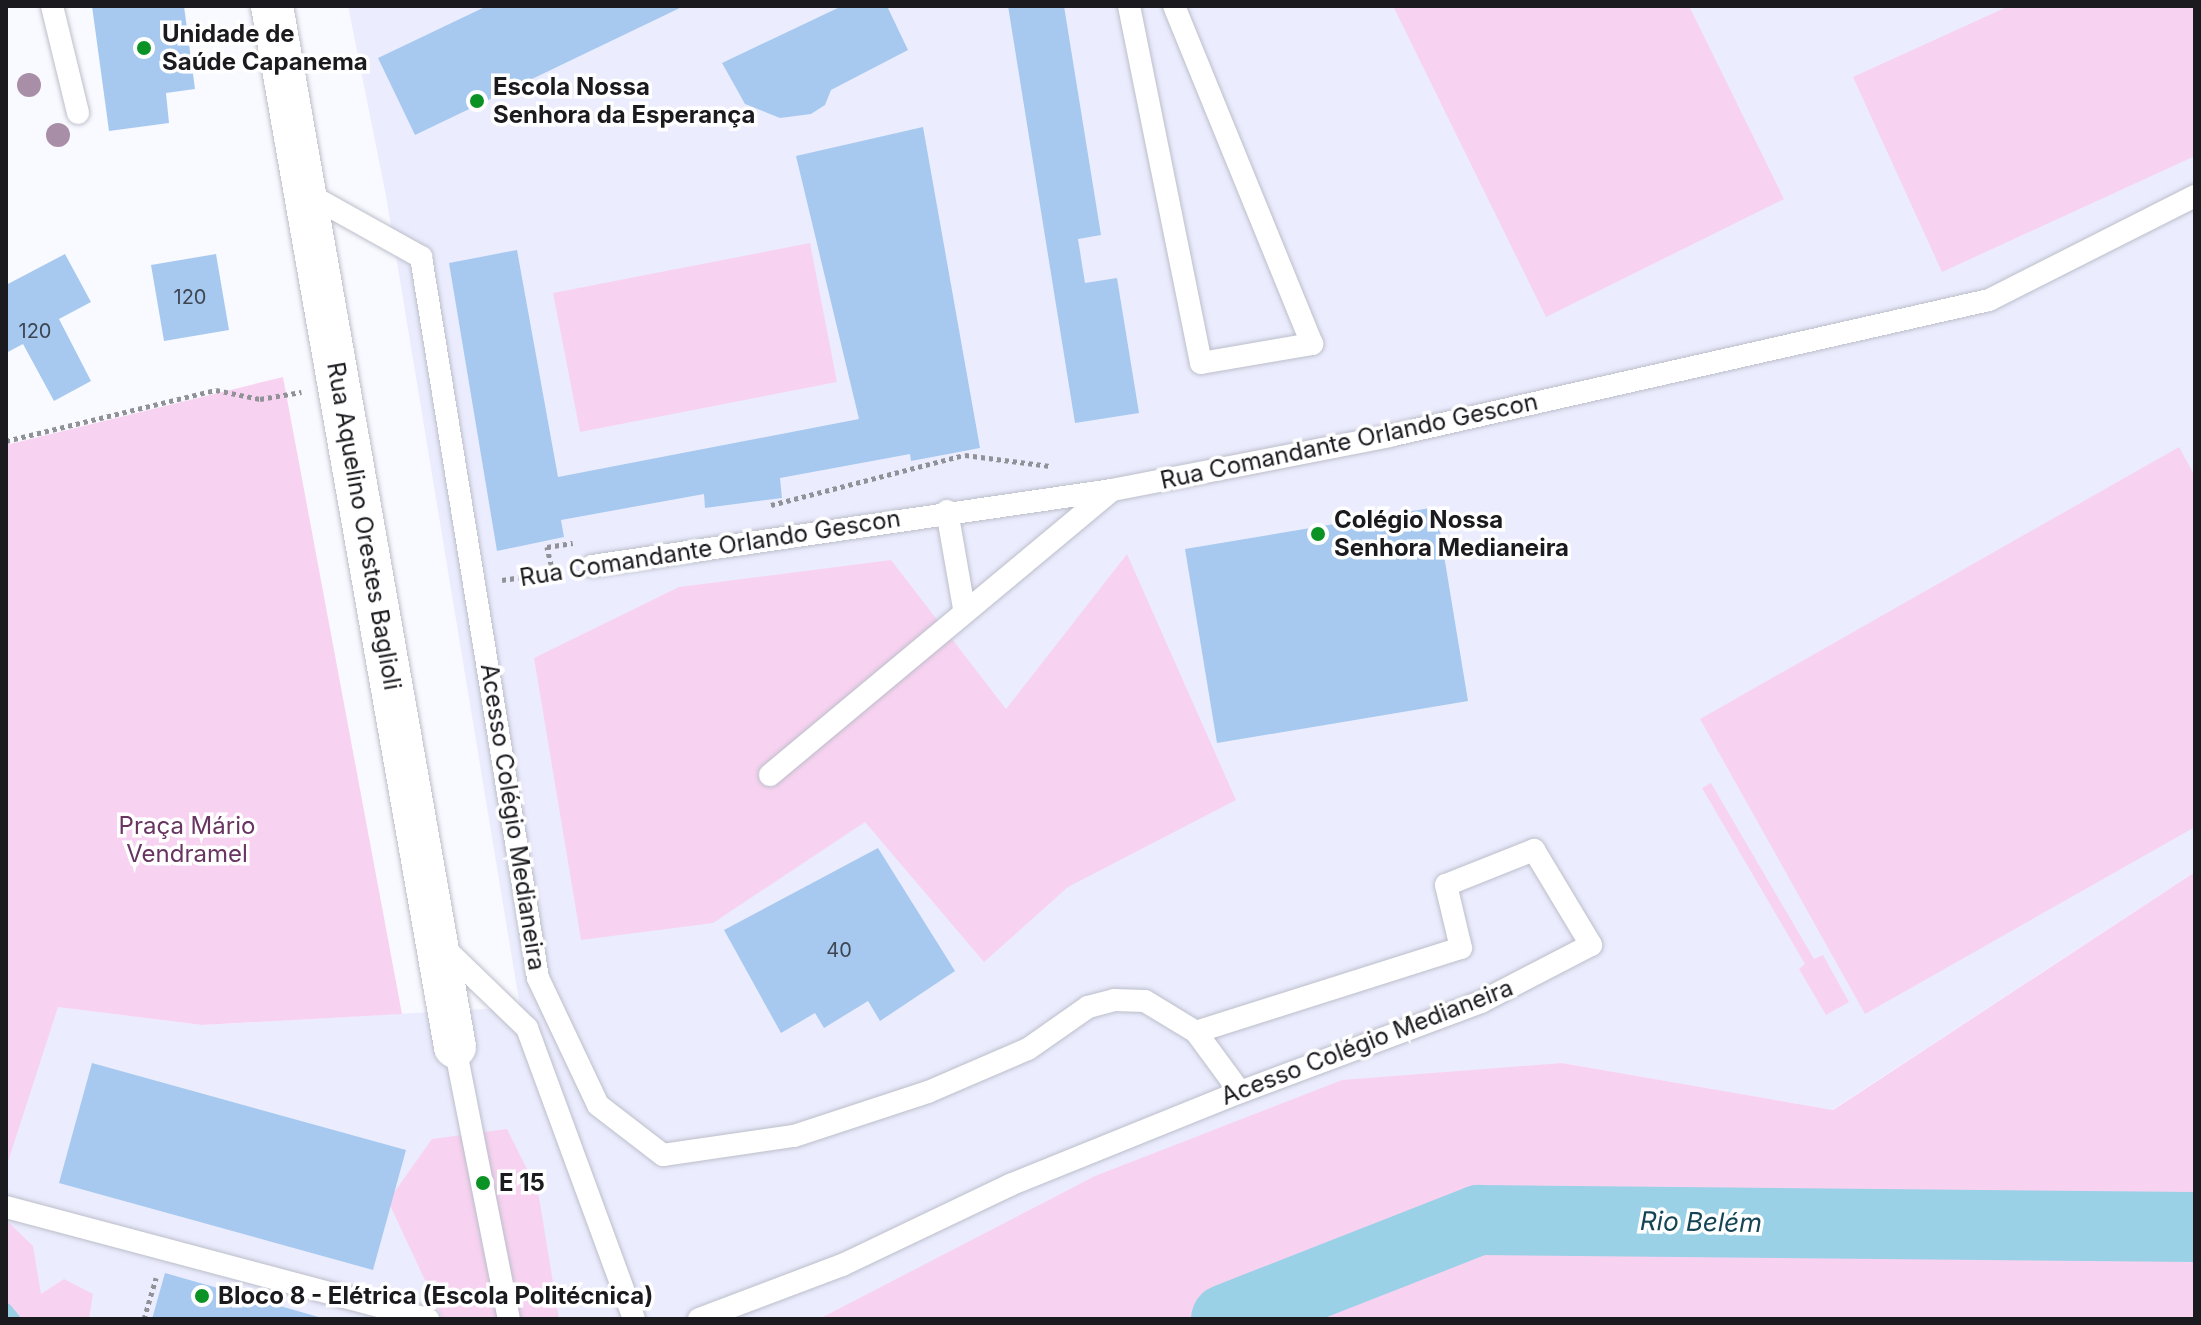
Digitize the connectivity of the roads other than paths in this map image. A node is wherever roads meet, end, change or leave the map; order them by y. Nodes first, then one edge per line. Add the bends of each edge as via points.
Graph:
1 (52, 6) edge
2 (272, 6) edge
3 (1129, 6) edge
4 (1174, 6) edge
5 (78, 113) dead end
6 (306, 193) junction
7 (2195, 196) edge
8 (1112, 490) junction
9 (947, 511) junction
10 (592, 566) road end
11 (964, 608) junction
12 (770, 775) dead end
13 (436, 941) junction
14 (1196, 1032) junction
15 (455, 1047) joint
16 (1240, 1092) junction
17 (6, 1207) edge
18 (428, 1319) edge
19 (509, 1319) edge
20 (634, 1319) edge
21 (699, 1319) edge

1 - 5 lane
2 - 6 street, Rua Aquelino Orestes Baglioli
3 - 4 lane via 1201,363 1312,344
6 - 13 street, Rua Aquelino Orestes Baglioli
6 - 14 lane, Acesso Colégio Medianeira via 421,257 538,978 598,1105 663,1155 794,1136 928,1092 1028,1049 1088,1007 1114,1000 1145,1001
7 - 8 lane, Rua Comandante Orlando Gescon via 1989,300 1389,436
8 - 9 lane, Rua Comandante Orlando Gescon
8 - 11 lane
9 - 10 lane, Rua Comandante Orlando Gescon
9 - 11 lane
11 - 12 lane
13 - 15 street, Rua Aquelino Orestes Baglioli
13 - 20 lane via 527,1028
14 - 16 lane
14 - 16 lane, Acesso Colégio Medianeira via 1461,948 1446,885 1534,850 1591,945 1481,1002
15 - 19 lane
16 - 21 lane, Acesso Colégio Medianeira via 1010,1185 842,1265
17 - 18 lane

